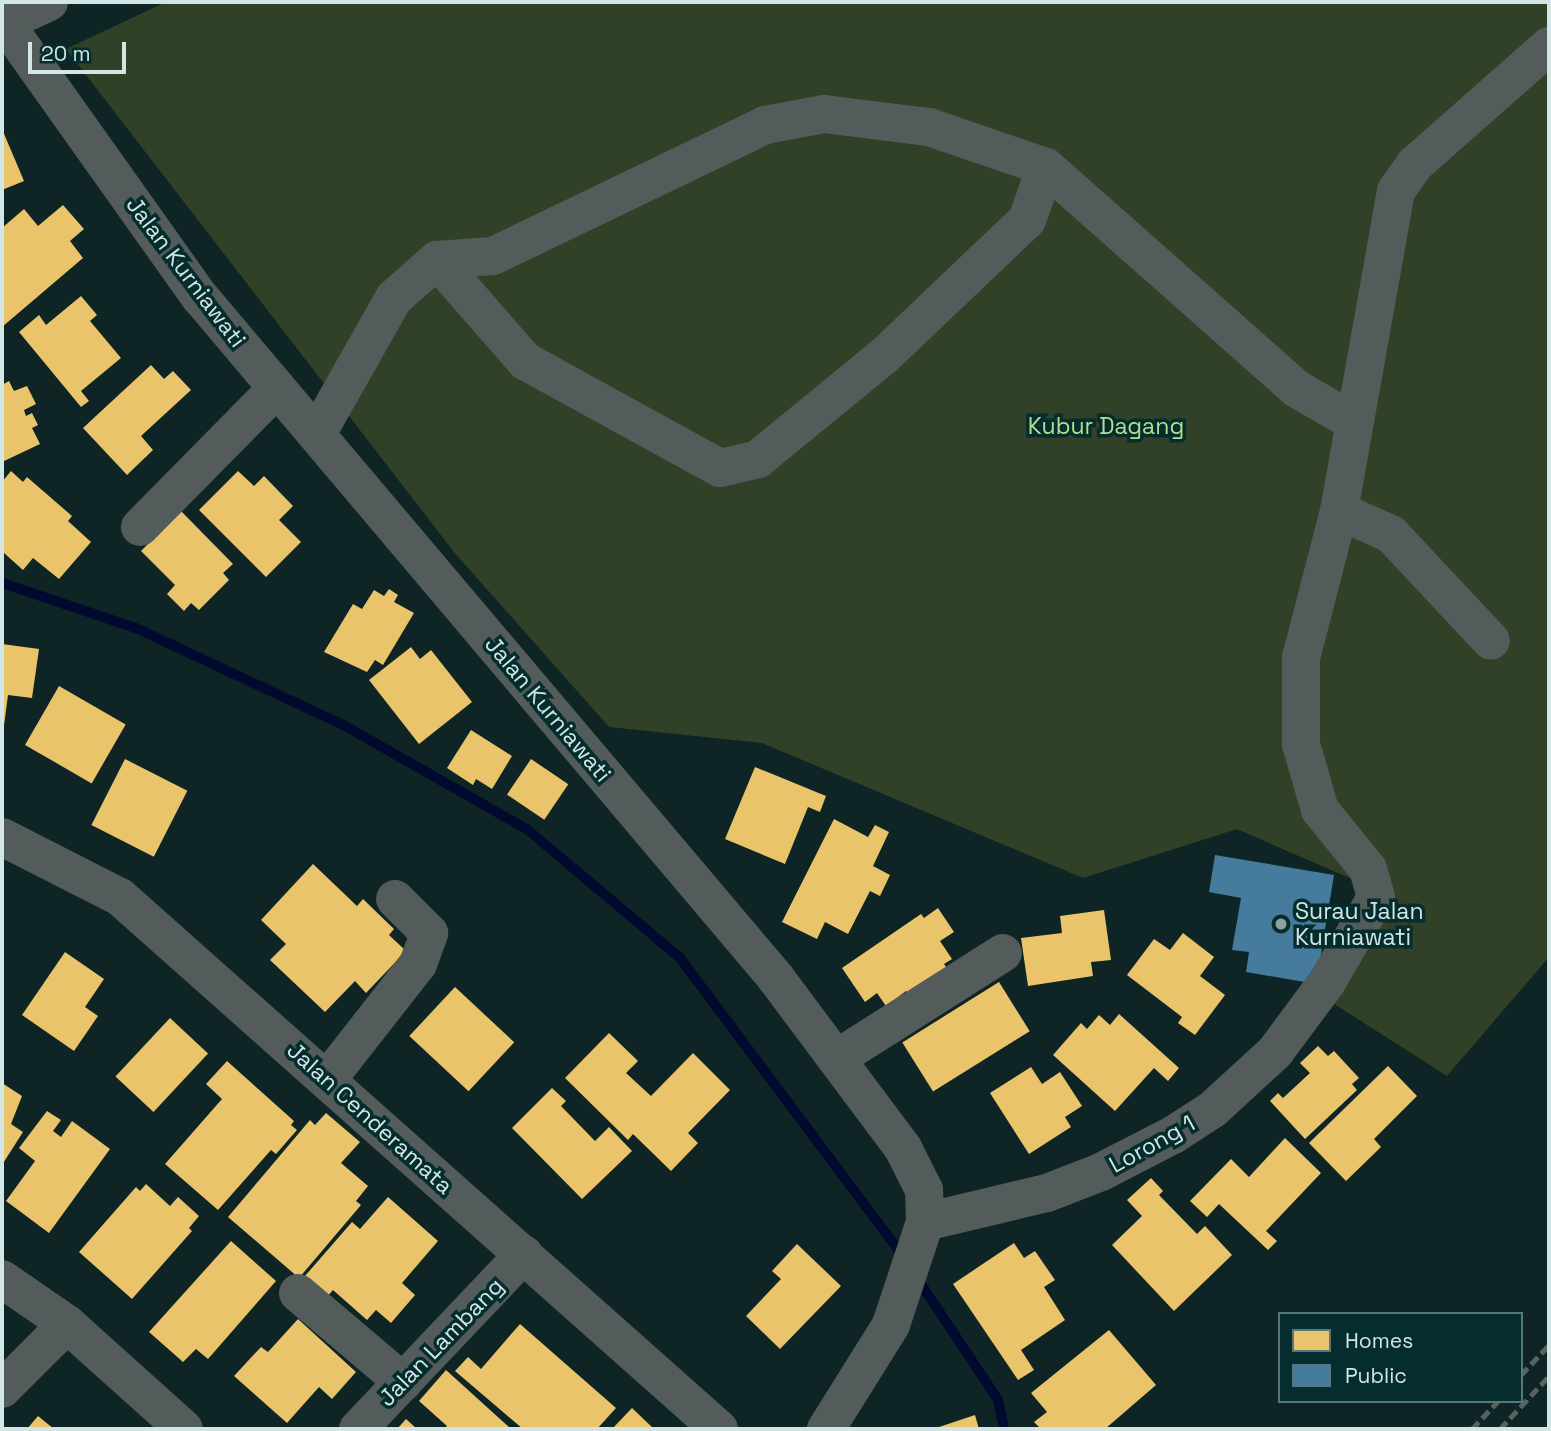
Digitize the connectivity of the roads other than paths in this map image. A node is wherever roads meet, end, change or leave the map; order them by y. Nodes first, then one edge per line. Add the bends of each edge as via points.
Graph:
1 (49, 2) edge
2 (3, 24) edge
3 (1549, 46) edge
4 (1046, 167) junction
5 (437, 260) junction
6 (278, 388) junction
7 (1354, 422) junction
8 (317, 434) junction
9 (1339, 511) junction
10 (140, 527) dead end
11 (1491, 641) dead end
12 (2, 837) edge
13 (395, 899) dead end
14 (1003, 953) dead end
15 (839, 1057) junction
16 (327, 1080) junction
17 (922, 1231) junction
18 (524, 1254) junction
19 (2, 1279) edge
20 (298, 1293) dead end
21 (66, 1324) junction
22 (402, 1382) junction
23 (2, 1389) edge
24 (184, 1429) edge
25 (358, 1429) edge
26 (719, 1429) edge
27 (826, 1429) edge

1 - 2 street
2 - 6 street, Jalan Kurniawati via 200,297
3 - 7 street, Lorong 1 via 1414,164 1396,191
4 - 5 street via 929,127 824,114 765,125 493,256
4 - 5 street via 1027,220 884,356 758,458 720,468 525,361
4 - 7 street via 1297,389
5 - 8 street via 394,298
6 - 8 street, Jalan Kurniawati
6 - 10 street
7 - 9 street, Lorong 1
8 - 15 street, Jalan Kurniawati
9 - 11 street via 1391,534
9 - 17 street, Lorong 1 via 1301,658 1301,744 1320,810 1368,869 1376,897 1327,982 1275,1052 1213,1109 1172,1135 1047,1193
12 - 16 street, Jalan Cenderamata via 120,897
13 - 16 street via 429,933 418,964
14 - 15 street
15 - 17 street, Jalan Kurniawati via 903,1148 925,1189
16 - 18 street, Jalan Cenderamata
17 - 27 street, Jalan Kurniawati via 891,1325
18 - 22 street, Jalan Lambang
18 - 26 street, Jalan Cenderamata
19 - 21 street
20 - 22 street
21 - 23 street
21 - 24 street
22 - 25 street, Jalan Lambang

